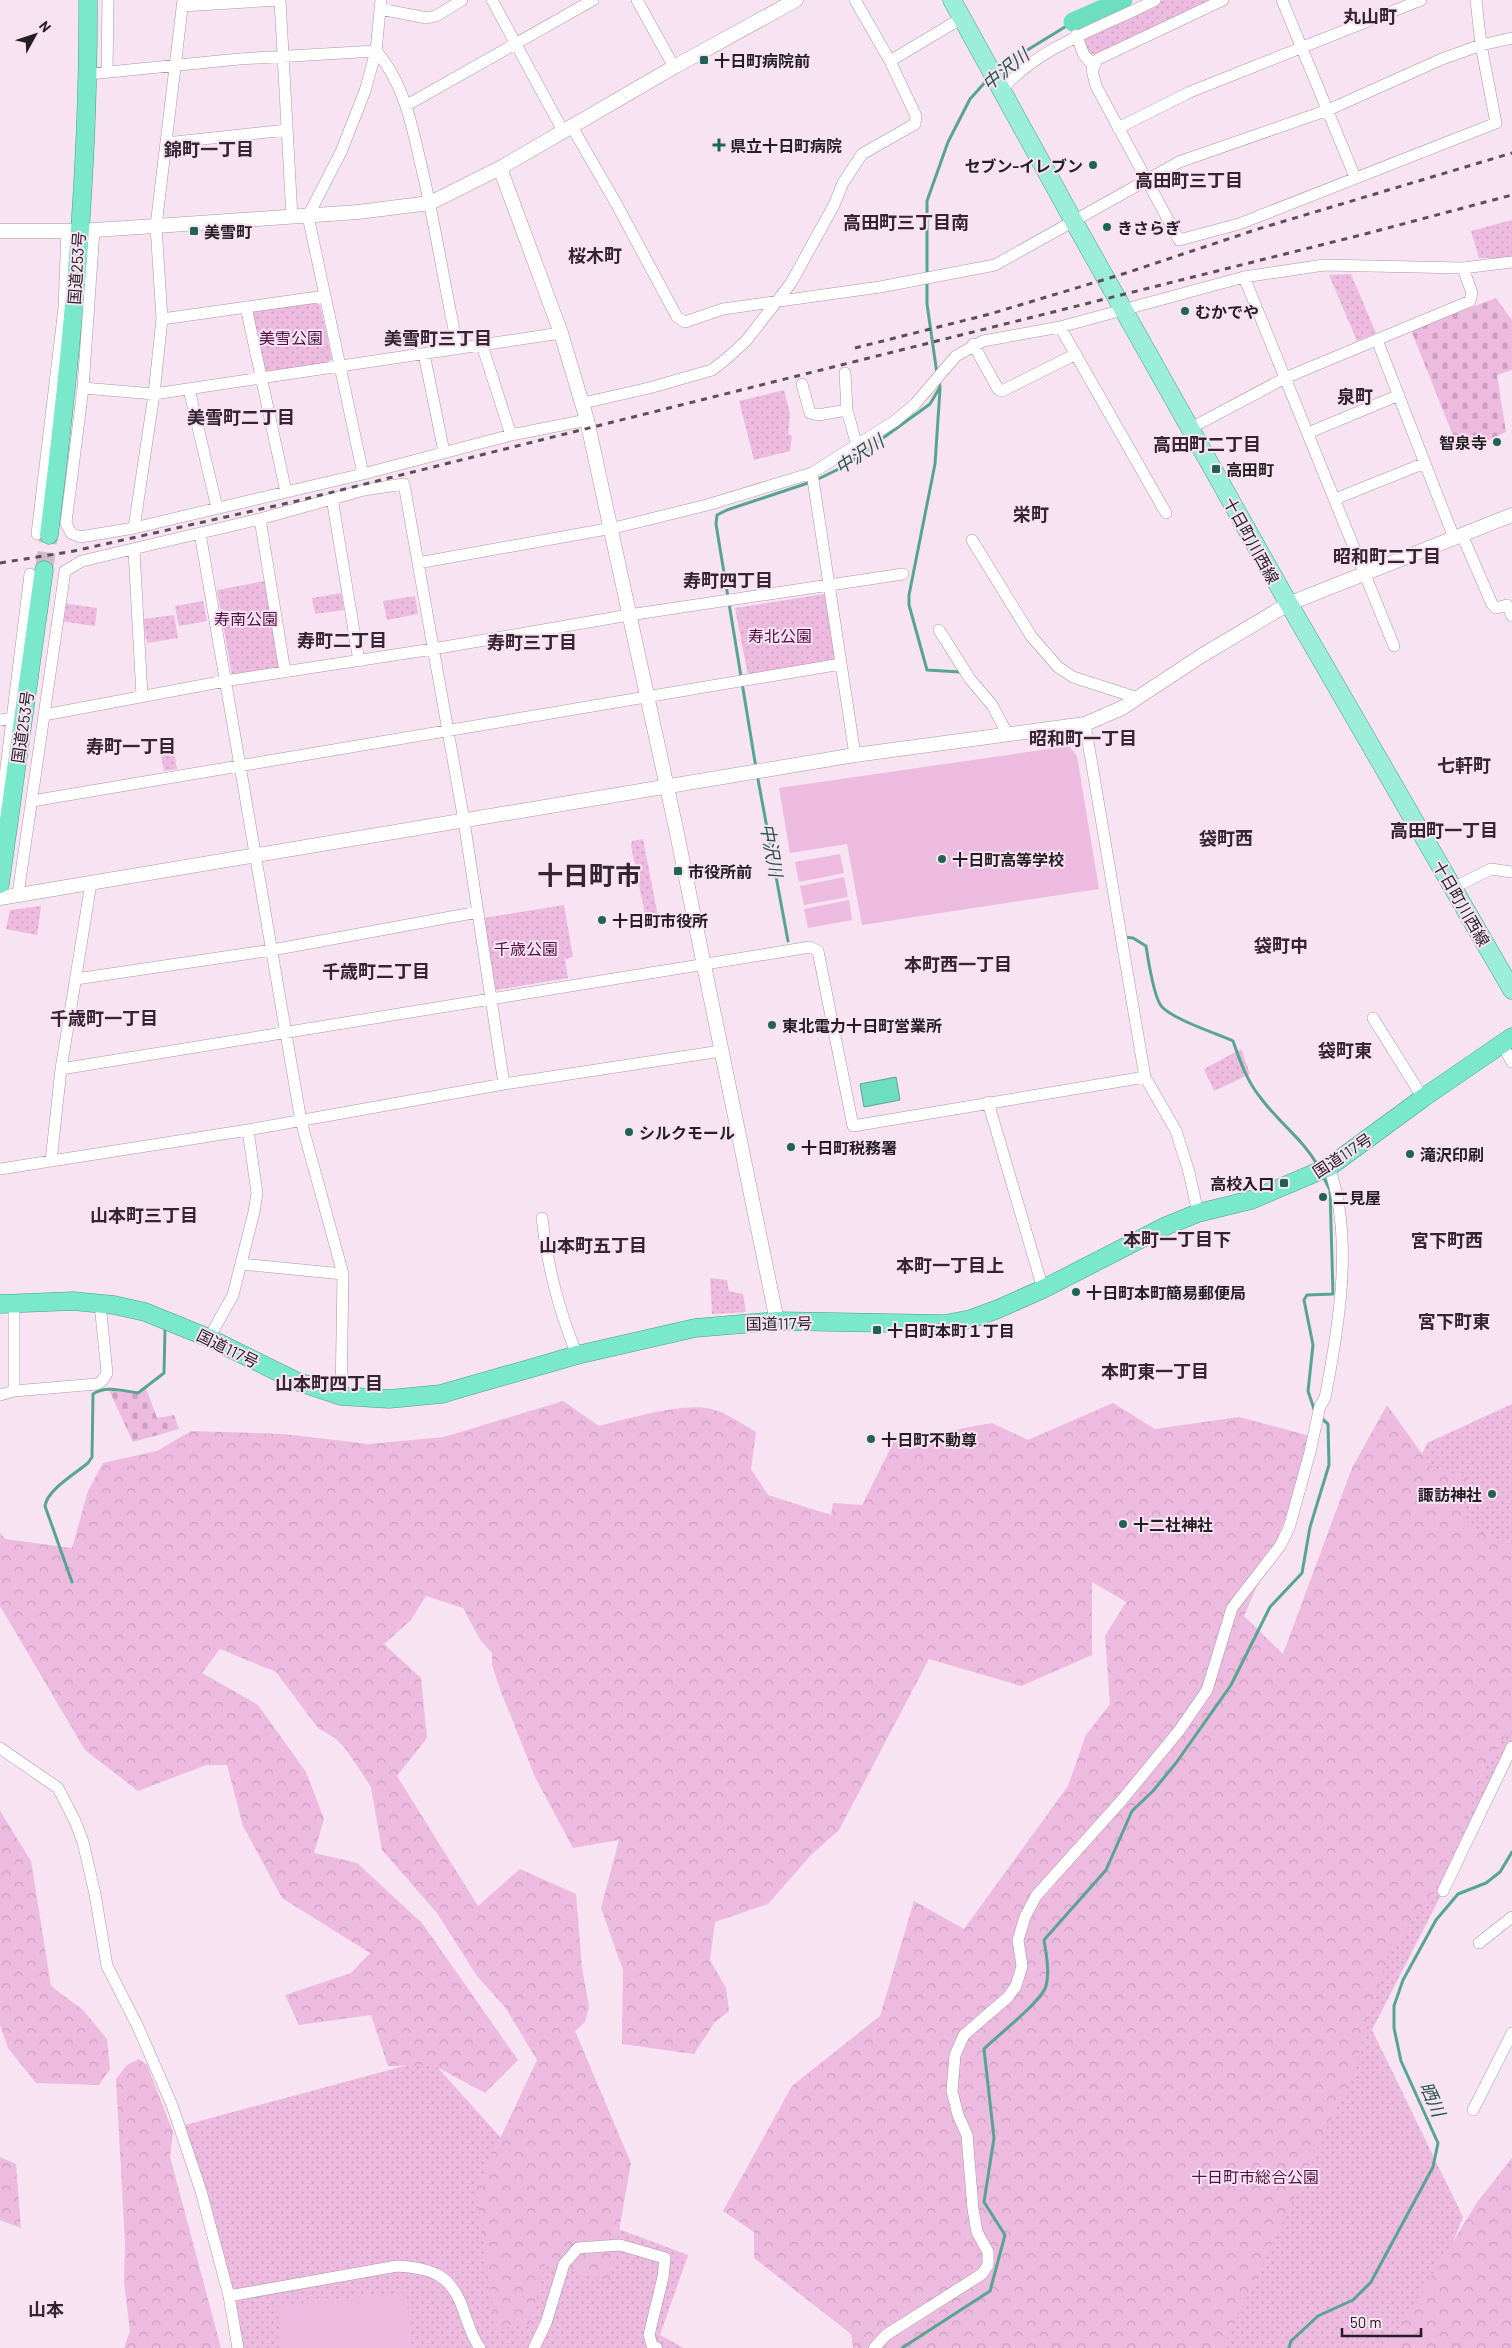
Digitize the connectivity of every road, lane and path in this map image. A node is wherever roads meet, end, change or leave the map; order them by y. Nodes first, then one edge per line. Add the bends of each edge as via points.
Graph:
1 (88, 0) edge
2 (108, 0) edge
3 (462, 0) edge
4 (492, 0) edge
5 (593, 0) edge
6 (637, 0) edge
7 (855, 0) edge
8 (952, 0) edge
9 (1155, 0) edge
10 (1223, 0) edge
11 (1282, 0) edge
12 (1421, 0) edge
13 (1476, 0) edge
14 (792, 1) edge
15 (182, 3) edge
16 (380, 4) edge
17 (1392, 5) edge
18 (962, 18) junction
19 (1076, 35) junction
20 (1512, 38) edge
21 (516, 44) junction
22 (1481, 45) junction
23 (1302, 49) junction
24 (376, 50) junction
25 (283, 57) junction
26 (890, 61) junction
27 (175, 65) junction
28 (1094, 66) junction
29 (674, 67) junction
30 (107, 72) junction
31 (89, 74) junction
32 (1000, 87) junction
33 (407, 105) junction
34 (1328, 110) junction
35 (1118, 128) junction
36 (568, 129) junction
37 (287, 130) junction
38 (166, 143) junction
39 (500, 168) junction
40 (1355, 177) junction
41 (1146, 180) junction
42 (430, 203) junction
43 (308, 216) junction
44 (292, 217) junction
45 (1073, 220) junction
46 (156, 226) junction
47 (80, 230) junction
48 (0, 231) edge
49 (1512, 262) edge
50 (1463, 268) junction
51 (1244, 277) junction
52 (325, 296) junction
53 (779, 301) junction
54 (246, 307) junction
55 (1123, 310) junction
56 (162, 320) junction
57 (1060, 327) junction
58 (561, 333) junction
59 (1378, 340) junction
60 (973, 344) junction
61 (482, 345) junction
62 (458, 348) junction
63 (424, 354) junction
64 (1076, 354) junction
65 (340, 366) junction
66 (845, 373) dead end
67 (261, 378) junction
68 (1285, 378) junction
69 (802, 384) dead end
70 (83, 388) junction
71 (189, 389) junction
72 (154, 394) junction
73 (1399, 395) junction
74 (583, 403) junction
75 (847, 410) junction
76 (587, 420) junction
77 (1190, 429) junction
78 (1308, 433) junction
79 (512, 435) junction
80 (857, 446) junction
81 (444, 452) junction
82 (1425, 463) junction
83 (812, 473) junction
84 (363, 474) junction
85 (286, 492) junction
86 (332, 498) junction
87 (1335, 499) junction
88 (217, 508) junction
89 (1166, 513) dead end
90 (1512, 515) edge
91 (260, 519) junction
92 (134, 528) junction
93 (610, 529) junction
94 (200, 534) junction
95 (43, 535) tunnel mouth
96 (1458, 536) junction
97 (972, 540) dead end
98 (134, 550) junction
99 (418, 563) junction
100 (38, 572) tunnel mouth
101 (1366, 573) junction
102 (903, 574) dead end
103 (829, 584) junction
104 (1288, 604) junction
105 (1510, 608) edge
106 (629, 615) junction
107 (939, 630) dead end
108 (1394, 646) dead end
109 (433, 649) junction
110 (359, 661) junction
111 (841, 664) junction
112 (285, 672) junction
113 (225, 681) junction
114 (142, 696) junction
115 (646, 697) junction
116 (1138, 698) junction
117 (44, 715) junction
118 (18, 717) junction
119 (0, 720) edge
120 (1085, 724) junction
121 (448, 731) junction
122 (1008, 735) junction
123 (855, 755) junction
124 (239, 766) junction
125 (666, 786) junction
126 (32, 801) junction
127 (0, 817) edge
128 (464, 821) junction
129 (254, 856) junction
130 (1512, 872) edge
131 (91, 882) junction
132 (0, 884) edge
133 (1453, 888) junction
134 (18, 894) junction
135 (0, 898) edge
136 (478, 912) junction
137 (272, 950) junction
138 (703, 965) junction
139 (76, 978) junction
140 (1512, 990) edge
141 (491, 1000) junction
142 (1373, 1018) dead end
143 (287, 1033) junction
144 (1507, 1041) edge
145 (721, 1051) junction
146 (1512, 1062) edge
147 (61, 1069) junction
148 (1145, 1077) junction
149 (504, 1084) junction
150 (1423, 1098) junction
151 (988, 1102) junction
152 (301, 1121) junction
153 (248, 1130) junction
154 (51, 1161) junction
155 (1328, 1167) junction
156 (0, 1169) edge
157 (1198, 1213) junction
158 (542, 1218) dead end
159 (241, 1264) junction
160 (343, 1274) junction
161 (1043, 1289) junction
162 (7, 1304) edge
163 (100, 1304) junction
164 (777, 1321) junction
165 (209, 1338) junction
166 (577, 1356) junction
167 (14, 1391) junction
168 (0, 1395) edge
169 (341, 1396) junction
170 (1512, 1747) edge
171 (0, 1748) edge
172 (1444, 1891) dead end
173 (1512, 1917) edge
174 (1479, 1943) dead end
175 (1512, 2033) edge
176 (1474, 2110) dead end
177 (229, 2296) junction
178 (238, 2348) edge
179 (480, 2348) edge
180 (534, 2348) edge
181 (657, 2348) edge
182 (874, 2348) edge

1 - 31 highway, 国道253号
2 - 30 street
3 - 16 street via 427,18
4 - 21 street
5 - 21 street
6 - 29 street
7 - 26 street
8 - 18 main road
9 - 19 street
10 - 28 street via 1098,59
11 - 23 street
12 - 17 street
13 - 22 street
14 - 29 street
15 - 25 street via 280,0
15 - 27 street
16 - 24 street
17 - 23 street
18 - 26 street
18 - 32 main road, 十日町川西線
19 - 28 street via 1084,55
19 - 32 street via 1017,72
20 - 22 street
21 - 33 street
21 - 36 street
22 - 34 street
22 - 40 street via 1496,123
23 - 34 street
23 - 35 street via 1190,92
24 - 25 street
24 - 33 street via 389,66
24 - 43 street via 365,91 341,152
25 - 27 street
25 - 37 street
26 - 53 street via 916,116 915,124 862,154 851,168
27 - 30 street
27 - 38 street
28 - 35 street via 1096,86
29 - 36 street
30 - 31 street
31 - 47 highway, 国道253号
32 - 45 main road, 十日町川西線
33 - 42 street
34 - 40 street
34 - 41 street via 1179,162
35 - 41 street
36 - 39 street
36 - 53 street via 630,229 676,317 685,322 723,309
37 - 38 street
37 - 44 street
38 - 46 street
39 - 42 street
39 - 58 street
40 - 41 street via 1239,224 1179,240
41 - 45 street
42 - 43 street
42 - 62 street
43 - 44 street
43 - 52 street
44 - 46 street
45 - 53 street via 995,265 880,287
45 - 55 main road, 十日町川西線
46 - 47 street
46 - 56 street
47 - 48 street
47 - 70 street
47 - 95 highway, 国道253号 via 67,388
49 - 50 street
50 - 51 street via 1324,265
50 - 59 street via 1472,293 1470,301
51 - 55 street
51 - 68 street
52 - 54 street
52 - 65 street
53 - 74 street via 746,341 712,370
54 - 56 street
54 - 67 street
55 - 57 street
55 - 77 main road, 十日町川西線
56 - 72 street
57 - 60 street
57 - 64 street
58 - 61 street
58 - 74 street
59 - 68 street
59 - 73 street
60 - 64 street via 1002,391
60 - 80 street via 956,356 915,404
61 - 62 street
61 - 79 street
62 - 63 street
63 - 65 street
63 - 81 street
64 - 89 street
65 - 67 street
65 - 84 street
66 - 75 street
67 - 71 street
67 - 85 street
68 - 77 street
68 - 78 street
69 - 75 street via 810,414
70 - 72 street
70 - 92 street via 66,523 71,533 80,537
71 - 72 street
71 - 88 street
72 - 92 street
73 - 78 street
73 - 82 street
74 - 76 street
75 - 80 street
76 - 79 street
76 - 93 street
77 - 104 main road, 十日町川西線
78 - 87 street
79 - 81 street
80 - 83 street
81 - 84 street
82 - 87 street
82 - 96 street
83 - 93 street via 707,505
83 - 103 street
84 - 85 street
85 - 88 street
86 - 91 street
86 - 99 street via 404,484
86 - 110 street
87 - 101 street
88 - 92 street
90 - 96 street
91 - 94 street
91 - 112 street
93 - 99 street
93 - 106 street
94 - 98 street
94 - 113 street
96 - 101 street
96 - 105 street via 1492,604 1496,608
97 - 116 street via 1031,636 1058,667 1073,677
98 - 114 street
98 - 117 street via 82,561 65,571
99 - 109 street
100 - 118 highway, 国道253号
101 - 104 street
101 - 108 street
102 - 103 street
103 - 106 street
103 - 111 street
104 - 116 street
104 - 133 main road, 十日町川西線
106 - 109 street
106 - 115 street
107 - 122 street via 970,679 992,704
109 - 110 street
109 - 121 street
110 - 112 street
111 - 115 street
111 - 123 street
112 - 113 street
113 - 114 street
113 - 124 street
114 - 117 street
115 - 121 street
115 - 125 street
116 - 120 street
117 - 126 street
118 - 119 street
118 - 127 street
118 - 132 highway, 国道253号
120 - 122 street
120 - 148 street
121 - 124 street
121 - 128 street
122 - 123 street
123 - 125 street
124 - 126 street
124 - 129 street
125 - 128 street
125 - 138 street
126 - 134 street
128 - 129 street
128 - 136 street
129 - 131 street
129 - 137 street
130 - 133 street via 1491,869
131 - 134 street
131 - 139 street
133 - 140 main road, 十日町川西線
134 - 135 street
136 - 137 street
136 - 141 street
137 - 139 street
137 - 143 street
138 - 141 street
138 - 145 street
138 - 151 street via 810,947 818,951 853,1126
139 - 147 street
141 - 143 street
141 - 149 street
142 - 150 street
143 - 147 street
143 - 152 street
144 - 146 street
144 - 150 highway, 国道117号
145 - 149 street
145 - 164 street
147 - 154 street
148 - 151 street
148 - 157 street via 1176,1131
149 - 152 street
150 - 155 highway, 国道117号
151 - 161 street
152 - 153 street
152 - 160 street
153 - 154 street
153 - 159 street via 257,1193
154 - 156 street
155 - 157 highway, 国道117号 via 1251,1200
155 - 182 street via 1336,1188 1341,1219 1340,1307 1326,1398 1320,1406 1289,1528 1280,1546 1232,1608 1207,1690 1178,1732 1122,1800 1036,1896 1018,1940 1022,1966 1016,1986 964,2035 955,2055 952,2091 967,2135 973,2209 977,2232 988,2252 988,2265 982,2274 886,2335
157 - 161 highway, 国道117号
158 - 166 street via 548,1266 564,1324
159 - 160 street
159 - 165 street via 233,1295
160 - 169 street
161 - 164 highway, 国道117号 via 977,1317 945,1324
162 - 163 highway, 国道117号 via 73,1301
162 - 167 street
163 - 165 highway, 国道117号 via 145,1312
163 - 167 street via 107,1373 102,1381
164 - 166 highway, 国道117号 via 695,1328
165 - 169 highway, 国道117号 via 296,1381
166 - 169 highway, 国道117号 via 441,1394 389,1399
167 - 168 street
170 - 172 street
171 - 177 street via 58,1788 75,1821 95,1894 107,1966 172,2105 201,2191
173 - 174 street
175 - 176 street
177 - 178 street
177 - 179 street via 397,2266 423,2268 442,2277 454,2290 473,2339
180 - 181 street via 546,2323 564,2264 578,2248 620,2245 665,2258 649,2335 652,2345

